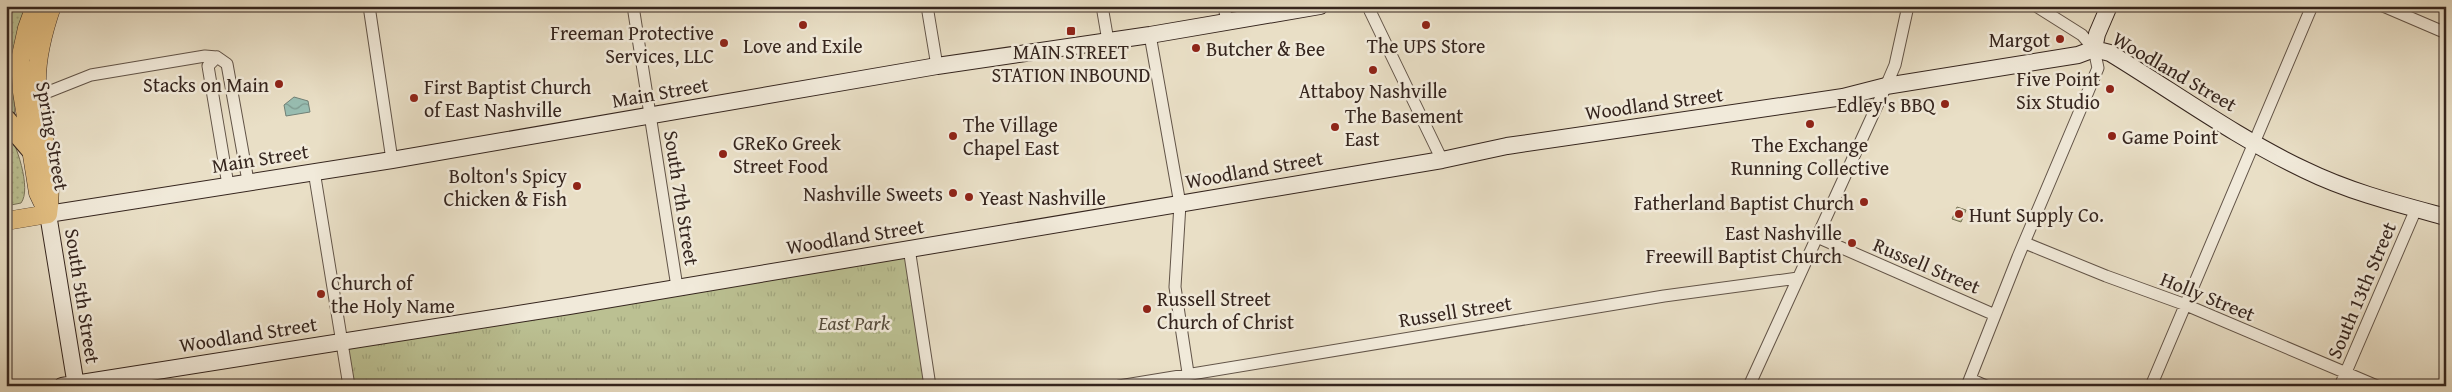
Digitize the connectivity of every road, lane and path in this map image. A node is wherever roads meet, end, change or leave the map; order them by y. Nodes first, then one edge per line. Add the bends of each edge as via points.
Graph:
1 (35, 6) edge
2 (52, 6) edge
3 (369, 6) edge
4 (633, 6) edge
5 (927, 6) edge
6 (1102, 6) edge
7 (1320, 6) edge
8 (1372, 6) edge
9 (1908, 6) edge
10 (2036, 6) edge
11 (2109, 6) edge
12 (2312, 6) edge
13 (2383, 6) edge
14 (1226, 14) edge
15 (2446, 33) edge
16 (1150, 35) junction
17 (1108, 40) junction
18 (2094, 49) junction
19 (217, 57) junction
20 (937, 66) junction
21 (1886, 86) junction
22 (38, 96) junction
23 (234, 100) junction
24 (214, 102) junction
25 (650, 115) junction
26 (6, 120) edge
27 (2254, 142) junction
28 (30, 148) junction
29 (392, 160) junction
30 (1442, 160) junction
31 (314, 171) junction
32 (248, 181) junction
33 (228, 185) junction
34 (1180, 204) junction
35 (2416, 208) junction
36 (48, 214) junction
37 (2446, 217) edge
38 (6, 221) edge
39 (1817, 237) junction
40 (2024, 242) junction
41 (909, 248) junction
42 (1798, 278) junction
43 (677, 287) junction
44 (2186, 305) junction
45 (1995, 315) junction
46 (343, 340) junction
47 (2346, 373) junction
48 (1187, 374) junction
49 (1969, 382) edge
50 (72, 385) edge
51 (350, 386) edge
52 (930, 386) edge
53 (1119, 386) edge
54 (1190, 386) edge
55 (1749, 386) edge
56 (1986, 386) edge
57 (2151, 386) edge
58 (2340, 386) edge
59 (2377, 386) edge

1 - 28 main road, Spring Street via 20,60
2 - 22 main road, Spring Street via 38,63
3 - 29 street
4 - 25 street, South 7th Street
5 - 20 street
6 - 17 street
7 - 14 street, Main Street
8 - 30 street via 1370,11
9 - 21 street via 1895,65
10 - 18 street via 2082,35
11 - 18 street
12 - 27 street
13 - 15 street
14 - 16 street, Main Street
16 - 17 street, Main Street
16 - 34 street
17 - 20 street, Main Street
18 - 21 street, Woodland Street via 2078,55
18 - 27 street, Woodland Street via 2110,53
18 - 40 street via 2098,68
19 - 22 street via 205,56 91,75
19 - 23 street via 227,64
19 - 24 street via 208,66
20 - 25 street, Main Street
21 - 30 street, Woodland Street via 1843,97 1507,146
21 - 39 street
22 - 36 main road, Spring Street via 51,192
23 - 24 street
23 - 32 street
24 - 33 street
25 - 29 street, Main Street
25 - 43 street, South 7th Street
26 - 28 highway
27 - 35 street, Woodland Street via 2336,183
27 - 44 street
28 - 36 main road, Spring Street via 38,193
29 - 31 street, Main Street
30 - 34 street, Woodland Street
31 - 32 street, Main Street
31 - 46 street
32 - 33 street, Main Street
33 - 36 street, Main Street
34 - 41 street, Woodland Street
34 - 48 street via 1175,287
35 - 37 street, Woodland Street
35 - 47 street, South 13th Street
36 - 38 main road, Main Street
36 - 50 street, South 5th Street
39 - 42 street
39 - 45 street, Russell Street
40 - 44 street, Holly Street
40 - 45 street
41 - 43 street, Woodland Street
41 - 52 street
42 - 48 street, Russell Street via 1664,296
42 - 55 street
43 - 46 street, Woodland Street
44 - 47 street, Holly Street
44 - 57 street
45 - 49 street
46 - 50 street, Woodland Street
46 - 51 street
47 - 58 street, South 13th Street
47 - 59 street, Holly Street
48 - 53 street, Russell Street
48 - 54 street
49 - 56 street

